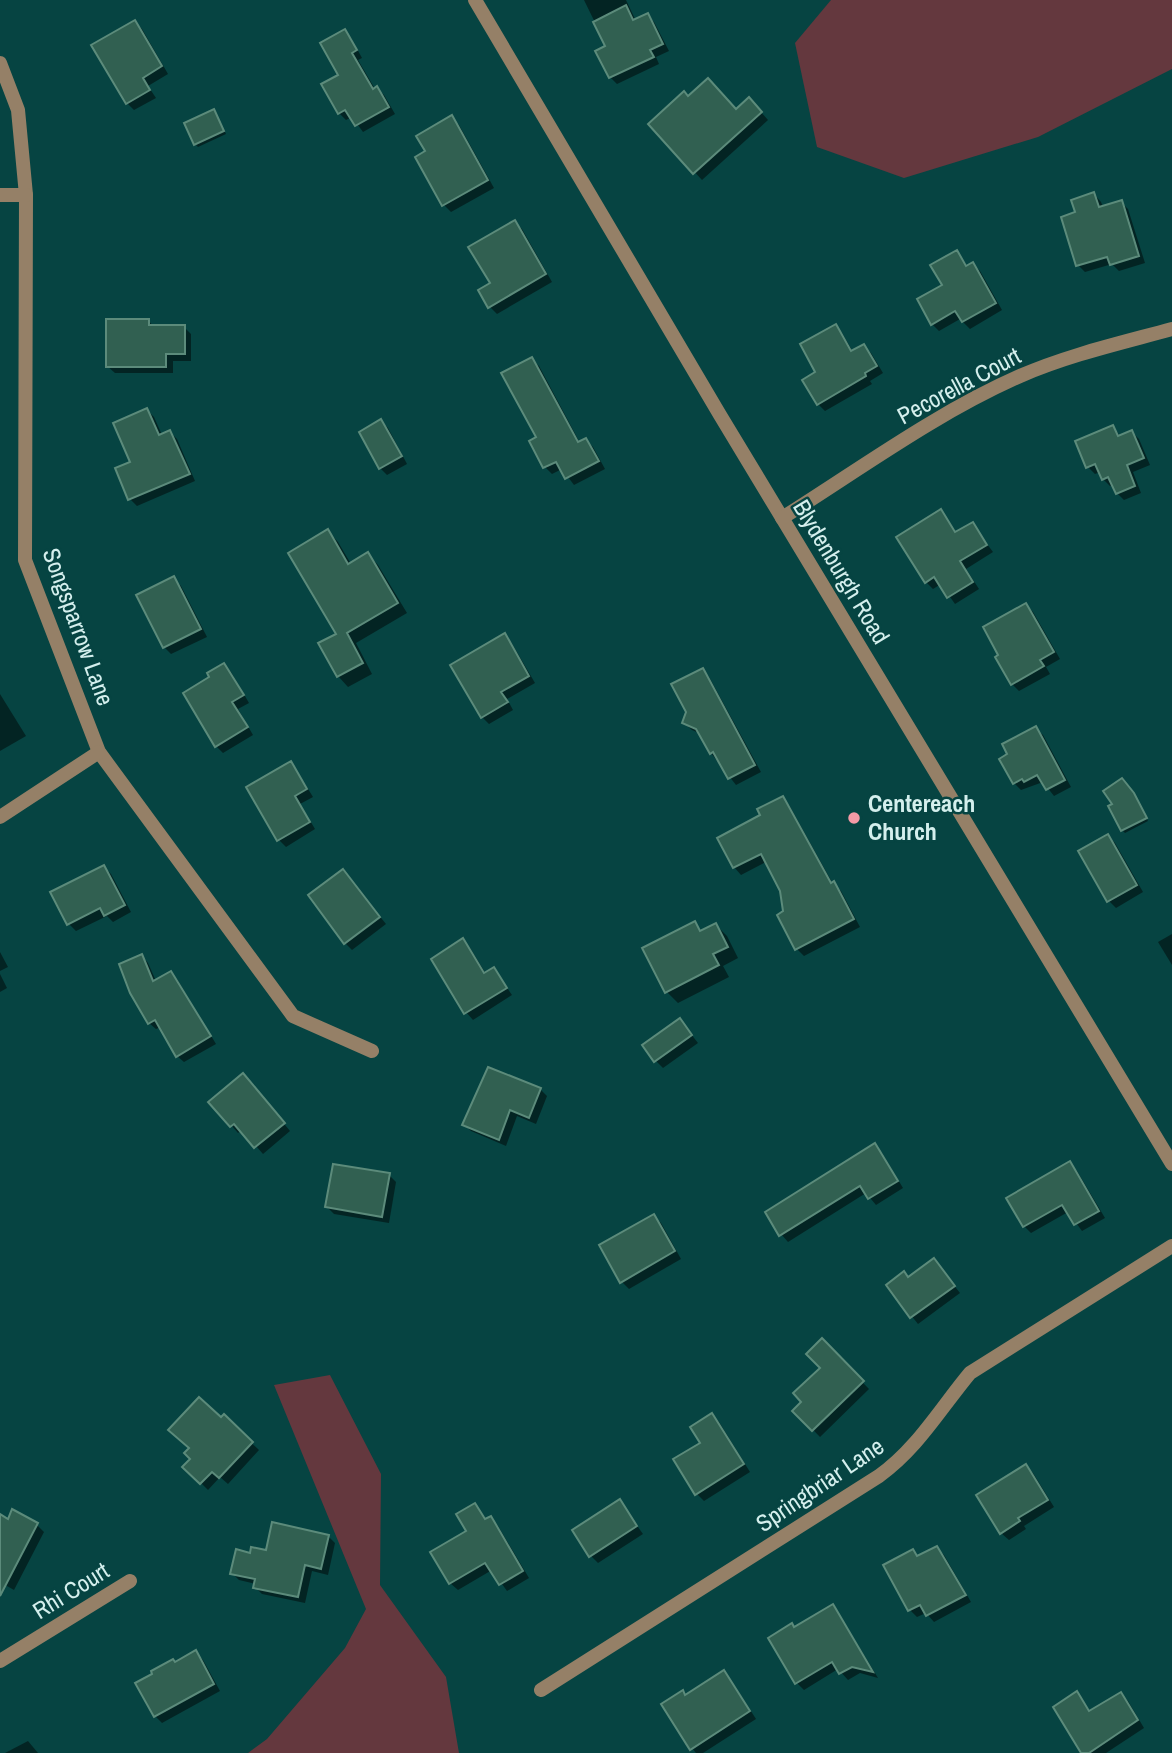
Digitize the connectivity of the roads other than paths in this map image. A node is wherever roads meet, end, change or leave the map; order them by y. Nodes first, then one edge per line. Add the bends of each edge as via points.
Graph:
1 (475, 0) edge
2 (0, 63) edge
3 (0, 195) edge
4 (26, 195) junction
5 (1172, 329) edge
6 (782, 518) junction
7 (99, 752) junction
8 (0, 817) edge
9 (372, 1051) dead end
10 (1172, 1164) edge
11 (1172, 1246) edge
12 (130, 1581) dead end
13 (0, 1661) edge
14 (541, 1690) dead end

1 - 6 street, Blydenburgh Road
2 - 4 street, Songsparrow Lane via 18,110
3 - 4 street
4 - 7 street, Songsparrow Lane via 25,560
5 - 6 street, Pecorella Court via 1020,376 957,407
6 - 10 street, Blydenburgh Road
7 - 8 street
7 - 9 street, Songsparrow Lane via 293,1016
11 - 14 street, Springbriar Lane via 970,1373 900,1462
12 - 13 street, Rhi Court

